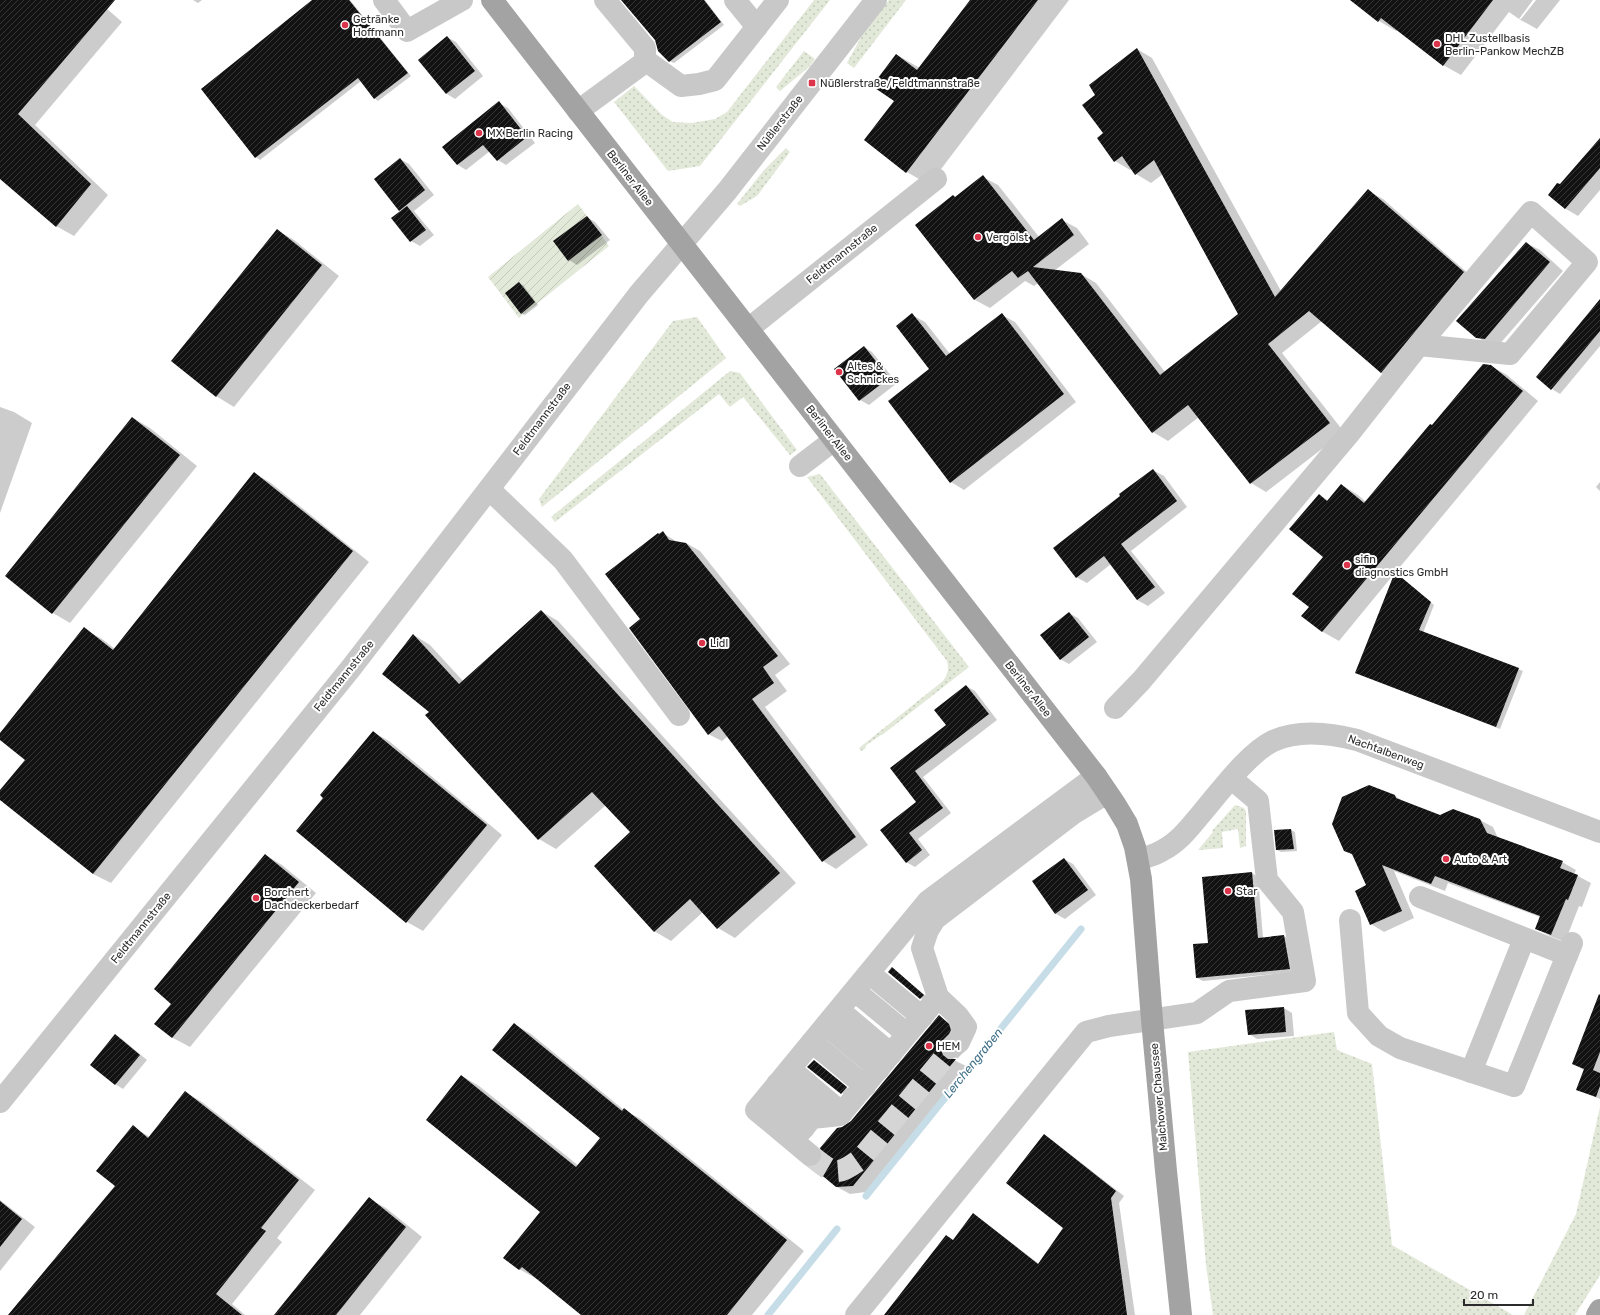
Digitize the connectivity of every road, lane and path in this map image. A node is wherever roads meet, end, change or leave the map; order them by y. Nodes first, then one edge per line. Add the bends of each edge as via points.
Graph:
1 (384, 0) edge
2 (462, 0) edge
3 (492, 0) edge
4 (605, 0) edge
5 (735, 0) edge
6 (778, 0) edge
7 (876, 0) edge
8 (757, 27) junction
9 (645, 60) junction
10 (578, 111) junction
11 (936, 179) dead end
12 (682, 244) junction
13 (748, 329) junction
14 (1419, 345) junction
15 (834, 440) junction
16 (800, 466) dead end
17 (489, 489) junction
18 (1115, 708) dead end
19 (679, 715) dead end
20 (1232, 779) junction
21 (1102, 784) junction
22 (1600, 832) edge
23 (1139, 870) junction
24 (1420, 897) dead end
25 (1350, 920) dead end
26 (1524, 939) junction
27 (869, 973) junction
28 (855, 991) junction
29 (938, 997) junction
30 (922, 1016) junction
31 (832, 1018) junction
32 (1152, 1020) junction
33 (907, 1034) junction
34 (812, 1042) junction
35 (954, 1048) tunnel mouth
36 (885, 1061) junction
37 (1472, 1072) junction
38 (778, 1084) junction
39 (865, 1086) junction
40 (0, 1102) edge
41 (842, 1113) junction
42 (804, 1128) junction
43 (810, 1154) tunnel mouth
44 (1600, 1310) edge
45 (856, 1315) edge
46 (1181, 1315) edge
47 (1597, 1315) edge

1 - 2 street via 407,31
3 - 10 main road, Berliner Allee
4 - 9 street via 644,48
5 - 8 street
6 - 8 street
7 - 12 street, Nüßlerstraße via 727,191
8 - 9 street via 715,80 681,86
9 - 10 street via 627,77
10 - 12 main road, Berliner Allee
11 - 13 street, Feldtmannstraße
12 - 13 main road, Berliner Allee
12 - 17 street, Feldtmannstraße via 630,306
13 - 15 main road, Berliner Allee
14 - 14 street via 1531,212 1587,262 1510,354
14 - 18 street via 1349,434 1141,681
15 - 16 street
15 - 21 main road, Berliner Allee
17 - 19 street via 563,560
17 - 40 street, Feldtmannstraße via 351,668
20 - 22 street, Nachtalbenweg via 1252,756 1284,736 1340,736 1357,740
20 - 23 street, Nachtalbenweg via 1182,836
20 - 32 street via 1258,801 1267,880 1293,912 1305,981 1229,991 1197,1013
21 - 23 main road, Berliner Allee via 1127,824
21 - 27 street via 928,901
21 - 29 street via 1074,813 935,919 922,948
23 - 32 main road, Malchower Chaussee
24 - 26 street
25 - 37 street via 1358,1012 1379,1036 1400,1048
26 - 37 street
26 - 37 street via 1570,949 1514,1086
27 - 28 street
27 - 30 street
28 - 31 street
28 - 33 street
29 - 30 street
29 - 35 street via 966,1027
30 - 33 street
31 - 34 street
31 - 36 street
32 - 45 street via 1086,1032
32 - 46 main road, Malchower Chaussee
33 - 36 street
34 - 38 street
34 - 39 street
36 - 39 street
38 - 41 street
38 - 42 street
38 - 42 street via 756,1110
39 - 41 street
41 - 42 street
42 - 43 street
44 - 47 main road

